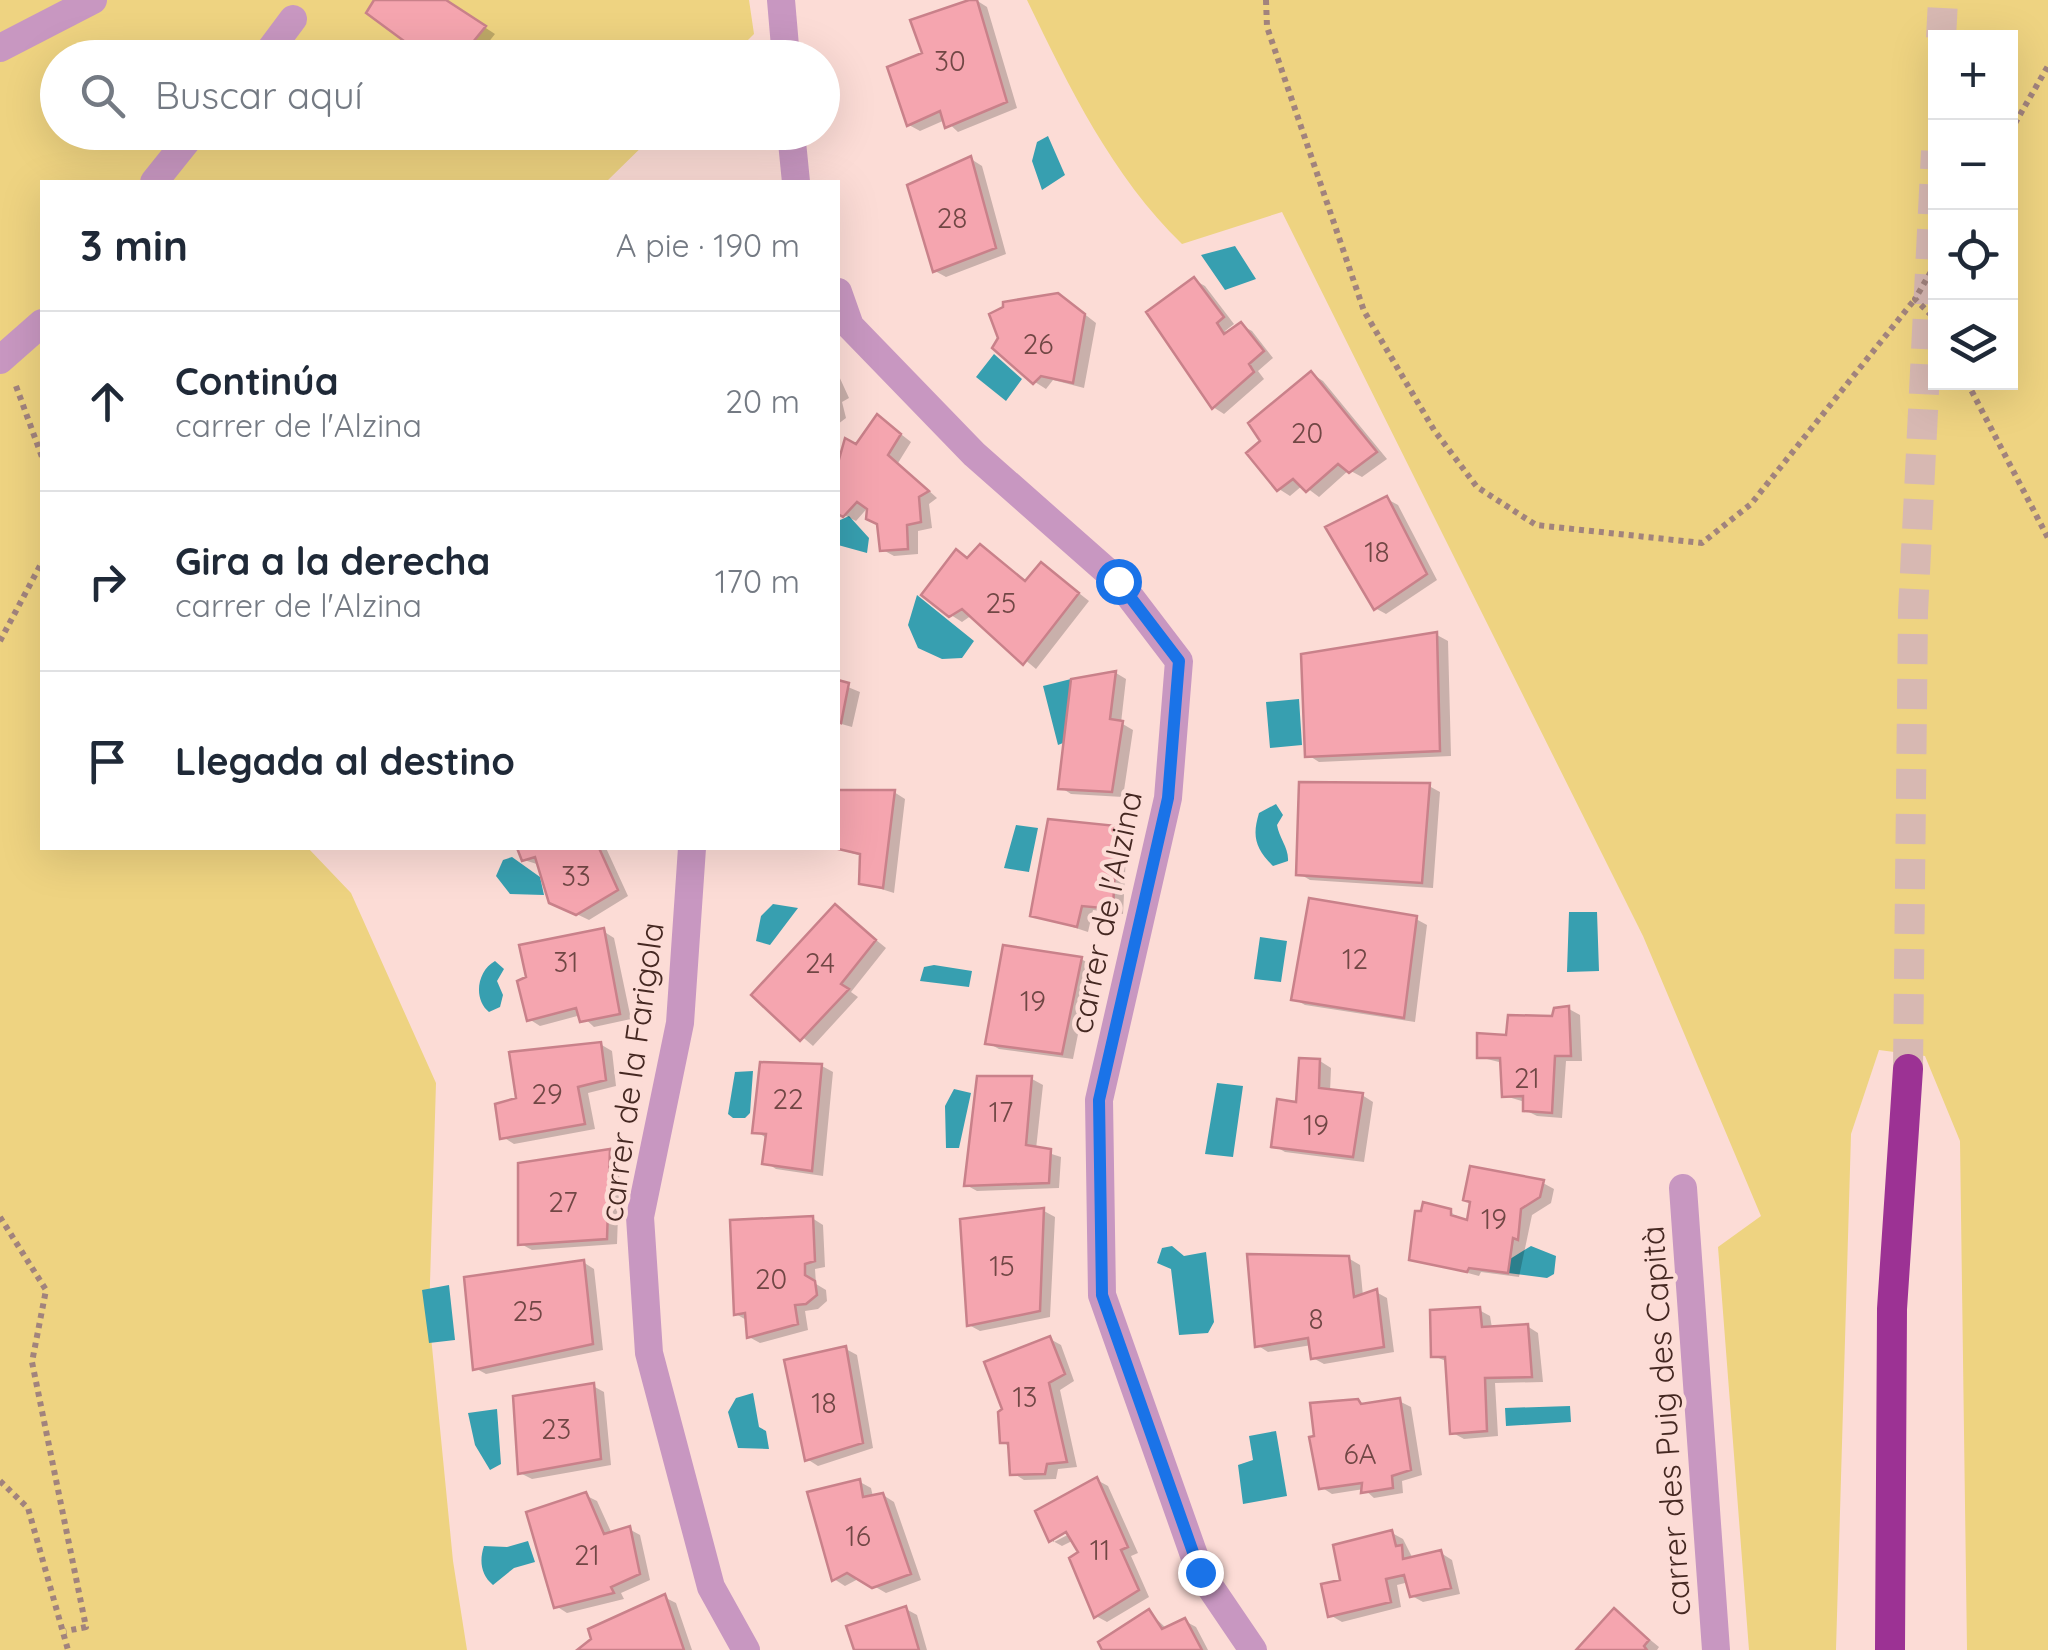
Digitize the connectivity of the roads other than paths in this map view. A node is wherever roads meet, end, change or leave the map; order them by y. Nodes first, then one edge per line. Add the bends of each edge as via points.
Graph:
1 (94, 0) edge
2 (781, 0) edge
3 (293, 19) dead end
4 (277, 40) edge
5 (784, 40) edge
6 (0, 48) edge
7 (180, 150) edge
8 (793, 150) edge
9 (156, 180) edge
10 (796, 180) edge
11 (840, 298) edge
12 (40, 325) edge
13 (1, 358) edge
14 (692, 850) edge
15 (1908, 1069) tunnel mouth
16 (1684, 1188) dead end
17 (746, 1650) edge
18 (1253, 1650) edge
19 (1716, 1650) edge
20 (1890, 1650) edge

1 - 6 street
2 - 5 street
3 - 4 street
7 - 9 street
8 - 10 street
11 - 18 street, carrer de l'Alzina via 850,326 974,454 1118,581 1179,661 1168,798 1099,1100 1102,1295 1200,1572
12 - 13 street
14 - 17 street, carrer de la Farigola via 680,1023 640,1218 649,1353 711,1587
15 - 20 highway via 1892,1309
16 - 19 street, carrer des Puig des Capità

